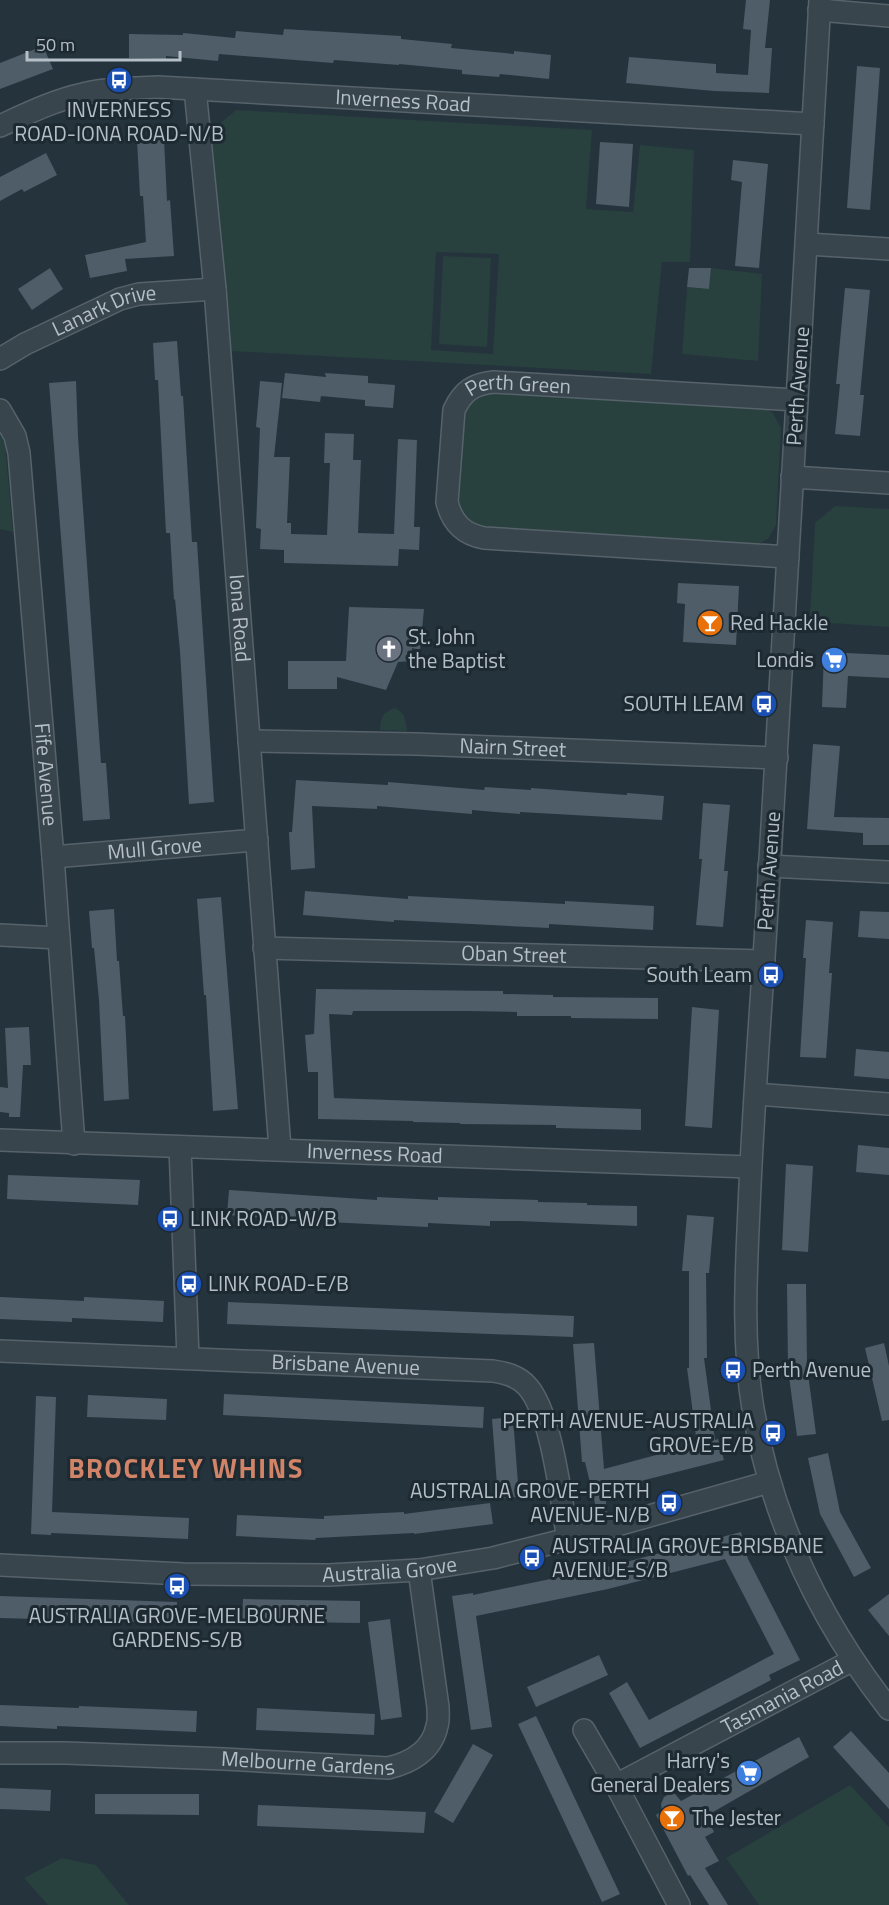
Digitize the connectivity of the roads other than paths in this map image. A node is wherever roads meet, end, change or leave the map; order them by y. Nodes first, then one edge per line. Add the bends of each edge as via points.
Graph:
1 (819, 5) edge
2 (889, 16) edge
3 (195, 89) junction
4 (813, 124) junction
5 (0, 126) edge
6 (807, 244) junction
7 (889, 249) edge
8 (215, 289) junction
9 (0, 359) edge
10 (797, 399) junction
11 (0, 410) edge
12 (792, 477) junction
13 (889, 483) edge
14 (788, 556) junction
15 (249, 741) junction
16 (777, 758) junction
17 (257, 840) junction
18 (53, 857) junction
19 (770, 866) junction
20 (889, 872) edge
21 (0, 934) edge
22 (59, 938) junction
23 (264, 948) junction
24 (764, 961) junction
25 (756, 1094) junction
26 (889, 1104) edge
27 (0, 1140) edge
28 (74, 1143) junction
29 (180, 1146) junction
30 (280, 1149) junction
31 (750, 1167) junction
32 (0, 1351) edge
33 (188, 1358) junction
34 (769, 1482) junction
35 (568, 1539) junction
36 (0, 1565) edge
37 (419, 1570) junction
38 (853, 1660) junction
39 (889, 1709) edge
40 (584, 1730) dead end
41 (0, 1753) edge
42 (616, 1785) junction
43 (679, 1905) edge

1 - 2 street
1 - 4 street, Perth Avenue
3 - 4 street, Inverness Road
3 - 5 street, Inverness Road via 147,87 83,94
3 - 8 street, Iona Road
4 - 6 street, Perth Avenue
6 - 7 street
6 - 10 street, Perth Avenue
8 - 9 street, Lanark Drive via 120,299
8 - 15 street, Iona Road
10 - 12 street, Perth Avenue
10 - 14 street, Perth Green via 481,383 470,387 454,410 447,502 450,516 458,526 484,538
11 - 18 street, Fife Avenue via 20,453
12 - 13 street
12 - 14 street, Perth Avenue
14 - 16 street, Perth Avenue
15 - 16 street, Nairn Street
15 - 17 street, Iona Road
16 - 19 street, Perth Avenue
17 - 18 street, Mull Grove
17 - 23 street, Iona Road
18 - 22 street, Fife Avenue
19 - 20 street
19 - 24 street, Perth Avenue
21 - 22 street
22 - 28 street, Fife Avenue
23 - 24 street, Oban Street
23 - 30 street, Iona Road
24 - 25 street, Perth Avenue
25 - 26 street
25 - 31 street, Perth Avenue
27 - 28 street, Inverness Road
28 - 29 street, Inverness Road
29 - 30 street, Inverness Road
29 - 33 street
30 - 31 street, Inverness Road
31 - 34 street, Perth Avenue via 745,1335 753,1406
32 - 33 street, Brisbane Avenue
33 - 35 street, Brisbane Avenue via 510,1374 526,1385 546,1424
34 - 35 street, Australia Grove
34 - 38 street, Perth Avenue via 806,1578
35 - 37 street, Australia Grove via 493,1558
36 - 37 street, Australia Grove via 183,1574 328,1575
37 - 41 street, Melbourne Gardens via 438,1707 437,1726 431,1742 404,1765 387,1768 157,1756
38 - 39 street, Perth Avenue
38 - 42 street, Tasmania Road
40 - 42 street
42 - 43 street

